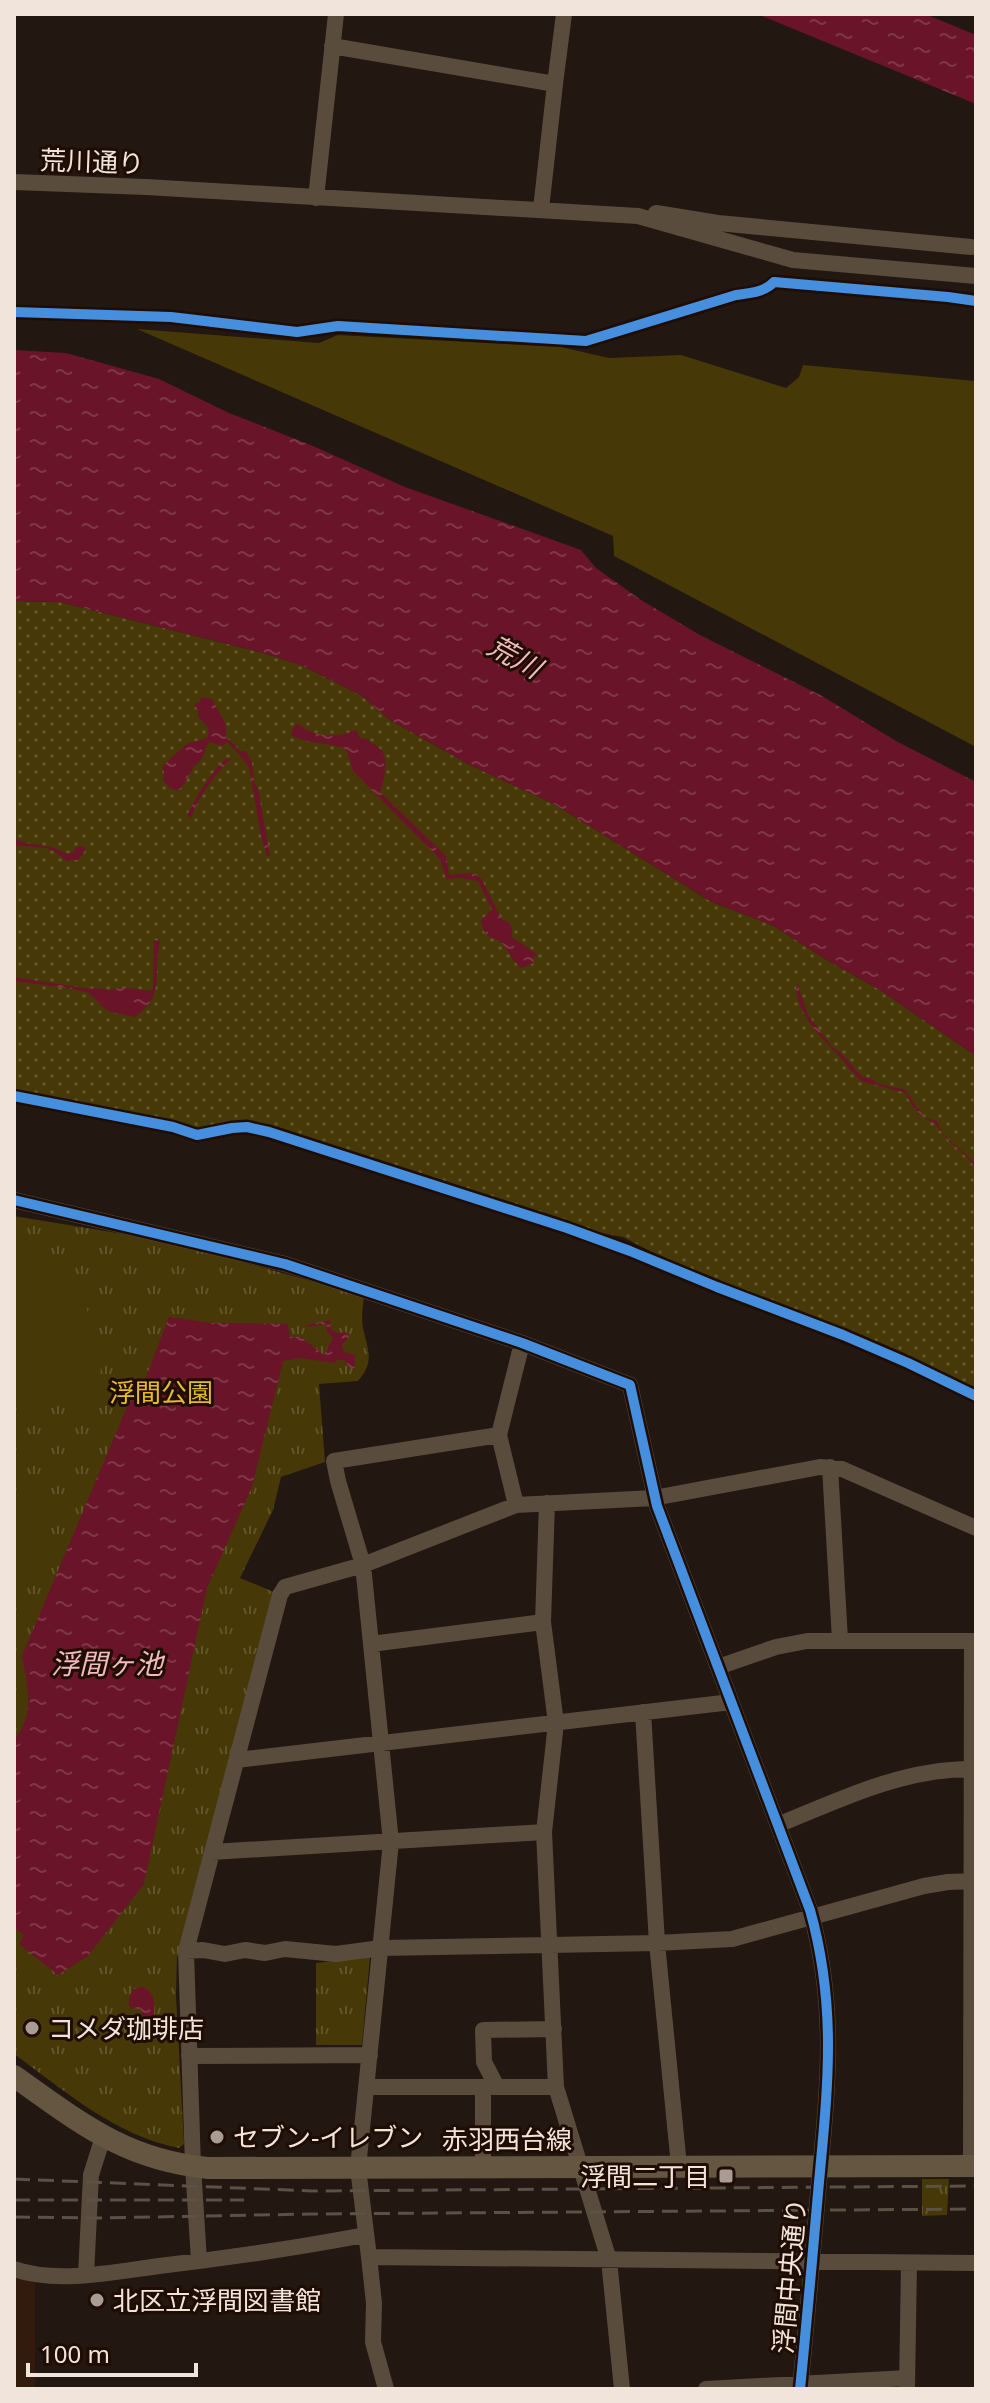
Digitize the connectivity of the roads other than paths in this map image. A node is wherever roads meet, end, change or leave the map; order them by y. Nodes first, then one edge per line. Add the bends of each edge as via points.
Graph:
1 (336, 14) edge
2 (564, 14) edge
3 (332, 46) junction
4 (555, 84) junction
5 (14, 182) edge
6 (316, 198) junction
7 (541, 209) junction
8 (638, 216) junction
9 (971, 247) dead end
10 (976, 276) edge
11 (14, 1200) edge
12 (522, 1343) junction
13 (499, 1435) junction
14 (830, 1467) junction
15 (654, 1498) junction
16 (547, 1503) junction
17 (516, 1505) junction
18 (976, 1528) edge
19 (363, 1565) junction
20 (543, 1622) junction
21 (840, 1640) junction
22 (974, 1641) edge
23 (371, 1644) junction
24 (718, 1667) junction
25 (731, 1702) junction
26 (643, 1712) junction
27 (556, 1723) junction
28 (382, 1744) junction
29 (237, 1760) junction
30 (971, 1769) junction
31 (778, 1825) junction
32 (544, 1832) junction
33 (391, 1842) junction
34 (212, 1852) junction
35 (974, 1881) edge
36 (812, 1917) junction
37 (657, 1943) junction
38 (550, 1945) junction
39 (381, 1948) junction
40 (186, 1951) junction
41 (554, 2029) junction
42 (370, 2055) junction
43 (189, 2056) junction
44 (14, 2076) edge
45 (366, 2087) junction
46 (490, 2087) junction
47 (556, 2087) junction
48 (103, 2137) junction
49 (193, 2166) junction
50 (679, 2166) junction
51 (974, 2166) edge
52 (483, 2167) junction
53 (580, 2167) junction
54 (821, 2167) junction
55 (358, 2168) junction
56 (365, 2235) junction
57 (369, 2257) junction
58 (609, 2260) junction
59 (199, 2261) junction
60 (812, 2262) junction
61 (909, 2263) junction
62 (976, 2263) edge
63 (14, 2269) edge
64 (86, 2275) junction
65 (907, 2383) edge
66 (800, 2386) edge
67 (386, 2389) edge
68 (622, 2389) edge
69 (706, 2389) edge

1 - 3 street
2 - 4 street
3 - 4 street
3 - 6 street
4 - 7 street
5 - 6 street, 荒川通り
6 - 7 street, 荒川通り
7 - 8 street, 荒川通り
8 - 9 street via 659,213
8 - 10 street via 793,260
11 - 12 street via 285,1264
12 - 13 street
12 - 15 street, 浮間中央通り via 630,1385
13 - 17 street
13 - 19 street via 334,1461
14 - 15 street
14 - 18 street
14 - 21 street
15 - 16 street
15 - 24 street, 浮間中央通り
16 - 17 street
16 - 20 street
17 - 19 street
19 - 23 street
19 - 29 street via 285,1587
20 - 23 street
20 - 27 street
21 - 22 street
21 - 24 street via 791,1643
22 - 30 street
23 - 28 street
24 - 25 street, 浮間中央通り
25 - 26 street
25 - 31 street, 浮間中央通り
26 - 27 street
26 - 37 street
27 - 28 street
27 - 32 street
28 - 29 street
28 - 33 street
29 - 34 street
30 - 31 street via 891,1780
30 - 35 street
31 - 36 street, 浮間中央通り
32 - 33 street
32 - 38 street
33 - 34 street
33 - 39 street
34 - 40 street
35 - 36 street via 924,1886
35 - 51 street
36 - 37 street via 732,1939
36 - 54 street, 浮間中央通り via 829,2037
37 - 38 street
37 - 50 street
38 - 39 street
38 - 41 street
39 - 40 street via 336,1954
39 - 42 street
40 - 43 street
41 - 46 street via 483,2030
41 - 47 street
42 - 43 street
42 - 45 street
43 - 49 street
44 - 48 main road, 赤羽西台線
45 - 46 street
45 - 55 street
46 - 47 street
46 - 52 street
47 - 53 street
48 - 49 main road, 赤羽西台線 via 141,2154
48 - 64 street via 91,2175
49 - 55 main road, 赤羽西台線
49 - 59 street
50 - 53 main road, 赤羽西台線
50 - 54 main road, 赤羽西台線
51 - 54 main road, 赤羽西台線
52 - 53 main road, 赤羽西台線
52 - 55 main road, 赤羽西台線
53 - 58 street
54 - 60 street, 浮間中央通り
55 - 56 street
56 - 57 street
56 - 59 street
57 - 58 street
57 - 67 street via 373,2342
58 - 60 street
58 - 68 street
59 - 64 street
60 - 61 street
60 - 66 street, 浮間中央通り
61 - 62 street
61 - 65 street
63 - 64 street
65 - 66 street
66 - 69 street

